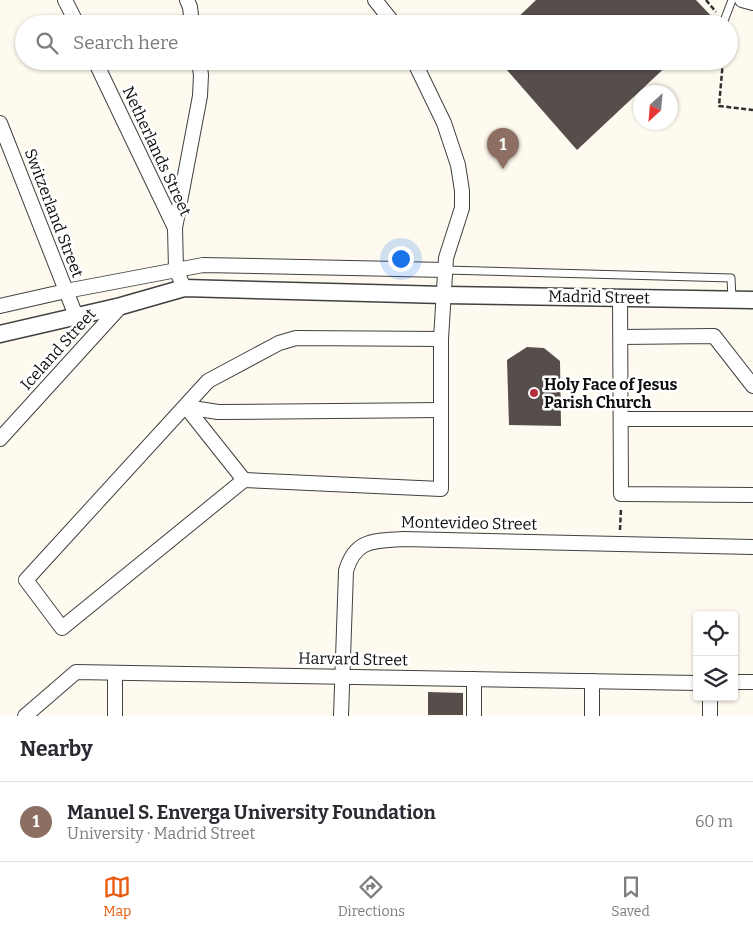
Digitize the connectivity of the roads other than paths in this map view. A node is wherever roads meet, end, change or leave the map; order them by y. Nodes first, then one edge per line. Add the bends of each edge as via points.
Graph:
1 (65, 0) edge
2 (186, 0) edge
3 (375, 0) edge
4 (732, 0) edge
5 (742, 0) edge
6 (753, 3) edge
7 (72, 15) edge
8 (191, 15) edge
9 (387, 15) edge
10 (726, 15) edge
11 (99, 70) edge
12 (201, 70) edge
13 (418, 70) edge
14 (0, 123) edge
15 (175, 228) junction
16 (176, 269) junction
17 (446, 270) junction
18 (184, 288) junction
19 (66, 291) junction
20 (444, 295) junction
21 (620, 296) junction
22 (732, 299) junction
23 (753, 300) edge
24 (0, 306) edge
25 (121, 306) junction
26 (76, 316) junction
27 (0, 334) edge
28 (621, 338) junction
29 (441, 339) junction
30 (753, 386) edge
31 (186, 407) junction
32 (441, 410) junction
33 (621, 419) junction
34 (753, 419) edge
35 (6, 428) edge
36 (0, 439) edge
37 (244, 480) junction
38 (753, 495) edge
39 (753, 547) edge
40 (114, 673) junction
41 (342, 676) junction
42 (474, 679) junction
43 (592, 681) junction
44 (738, 682) edge
45 (753, 682) edge
46 (693, 683) edge
47 (710, 701) edge
48 (25, 716) edge
49 (114, 716) edge
50 (341, 716) edge
51 (474, 716) edge
52 (592, 716) edge
53 (710, 716) edge

1 - 7 street
2 - 8 street
3 - 9 street
4 - 10 lane
5 - 6 street
11 - 15 street, Netherlands Street
12 - 15 street via 200,96
13 - 17 street via 444,124 461,182 462,208 446,258
14 - 19 street, Switzerland Street
15 - 16 street, Netherlands Street
16 - 17 street via 203,265
16 - 18 street, Netherlands Street
16 - 19 street
17 - 20 street
17 - 22 lane via 731,278
18 - 20 street, Madrid Street
18 - 25 street, Madrid Street
19 - 24 street
19 - 26 street, Switzerland Street
20 - 21 street, Madrid Street
20 - 29 street
21 - 22 street, Madrid Street
21 - 28 street
22 - 23 street, Madrid Street
25 - 26 street, Madrid Street
25 - 35 street, Iceland Street
26 - 27 street, Madrid Street
28 - 30 street via 714,336
28 - 33 street
29 - 31 street via 296,338 279,343 208,381
29 - 32 street
31 - 32 street via 218,412
31 - 37 street
31 - 37 street via 26,580 62,628
32 - 37 street via 441,489
33 - 34 street
33 - 38 street via 621,494
35 - 36 street, Iceland Street
39 - 41 street, Montevideo Street via 403,538 374,541 358,547 349,559 346,571
40 - 41 street, Harvard Street
40 - 48 street, Harvard Street via 76,672
40 - 49 street
41 - 42 street, Harvard Street
41 - 50 street, Montevideo Street
42 - 43 street, Harvard Street
42 - 51 street
43 - 46 street, Harvard Street
43 - 52 street
44 - 45 street
47 - 53 street

